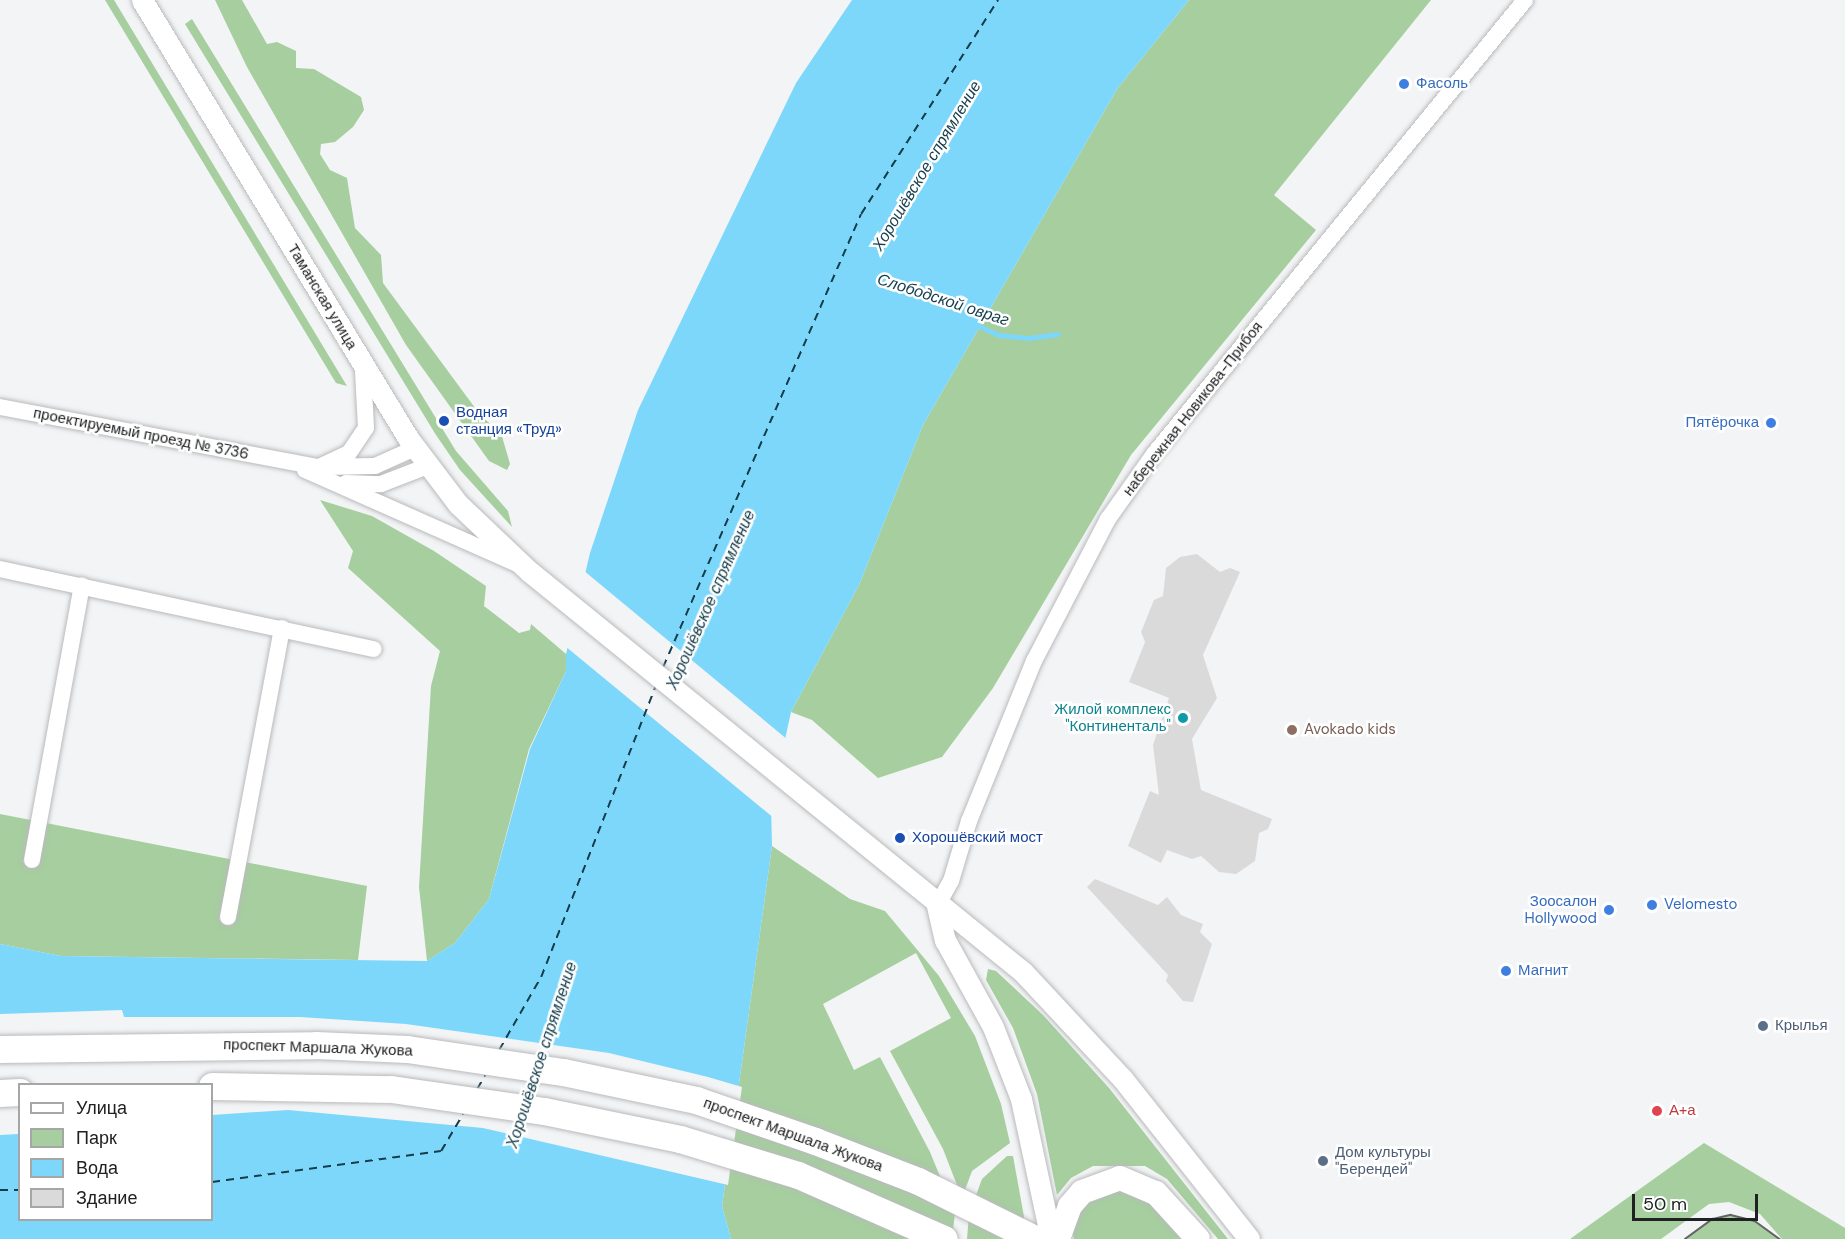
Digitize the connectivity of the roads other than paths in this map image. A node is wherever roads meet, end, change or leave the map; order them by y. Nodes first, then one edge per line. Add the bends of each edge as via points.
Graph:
1 (142, 0) edge
2 (1525, 0) edge
3 (359, 358) junction
4 (0, 406) edge
5 (415, 448) junction
6 (428, 466) junction
7 (319, 471) junction
8 (0, 569) edge
9 (526, 569) junction
10 (82, 586) junction
11 (282, 628) junction
12 (374, 649) dead end
13 (32, 860) dead end
14 (937, 906) junction
15 (228, 917) dead end
16 (0, 1049) edge
17 (213, 1086) edge
18 (18, 1092) edge
19 (0, 1093) edge
20 (944, 1239) edge
21 (1035, 1239) edge
22 (1051, 1239) edge
23 (1058, 1239) edge
24 (1198, 1239) edge
25 (1249, 1239) edge

1 - 3 street, Таманская улица
2 - 14 street, набережная Новикова-Прибоя via 1154,454 1108,519 1034,661 969,822 951,881
3 - 5 street, Таманская улица
3 - 7 street via 367,384 366,428 349,453
4 - 7 street, проектируемый проезд № 3736
5 - 6 street, Таманская улица
5 - 7 street via 375,466
6 - 7 street via 381,484 360,486
6 - 9 street, Таманская улица via 458,504
7 - 9 street
8 - 10 street
9 - 14 street, Таманская улица
10 - 11 street
10 - 13 street
11 - 12 street
11 - 15 street
14 - 22 street via 945,940 993,1028 1021,1099
14 - 25 street via 1023,972 1061,1010 1175,1143
16 - 21 main road, проспект Маршала Жукова via 327,1045 407,1049 563,1072 696,1100 815,1141 918,1180
17 - 20 main road via 401,1090 544,1111 680,1139 798,1175
18 - 19 main road
23 - 24 main road via 1070,1206 1082,1191 1120,1178 1156,1193

